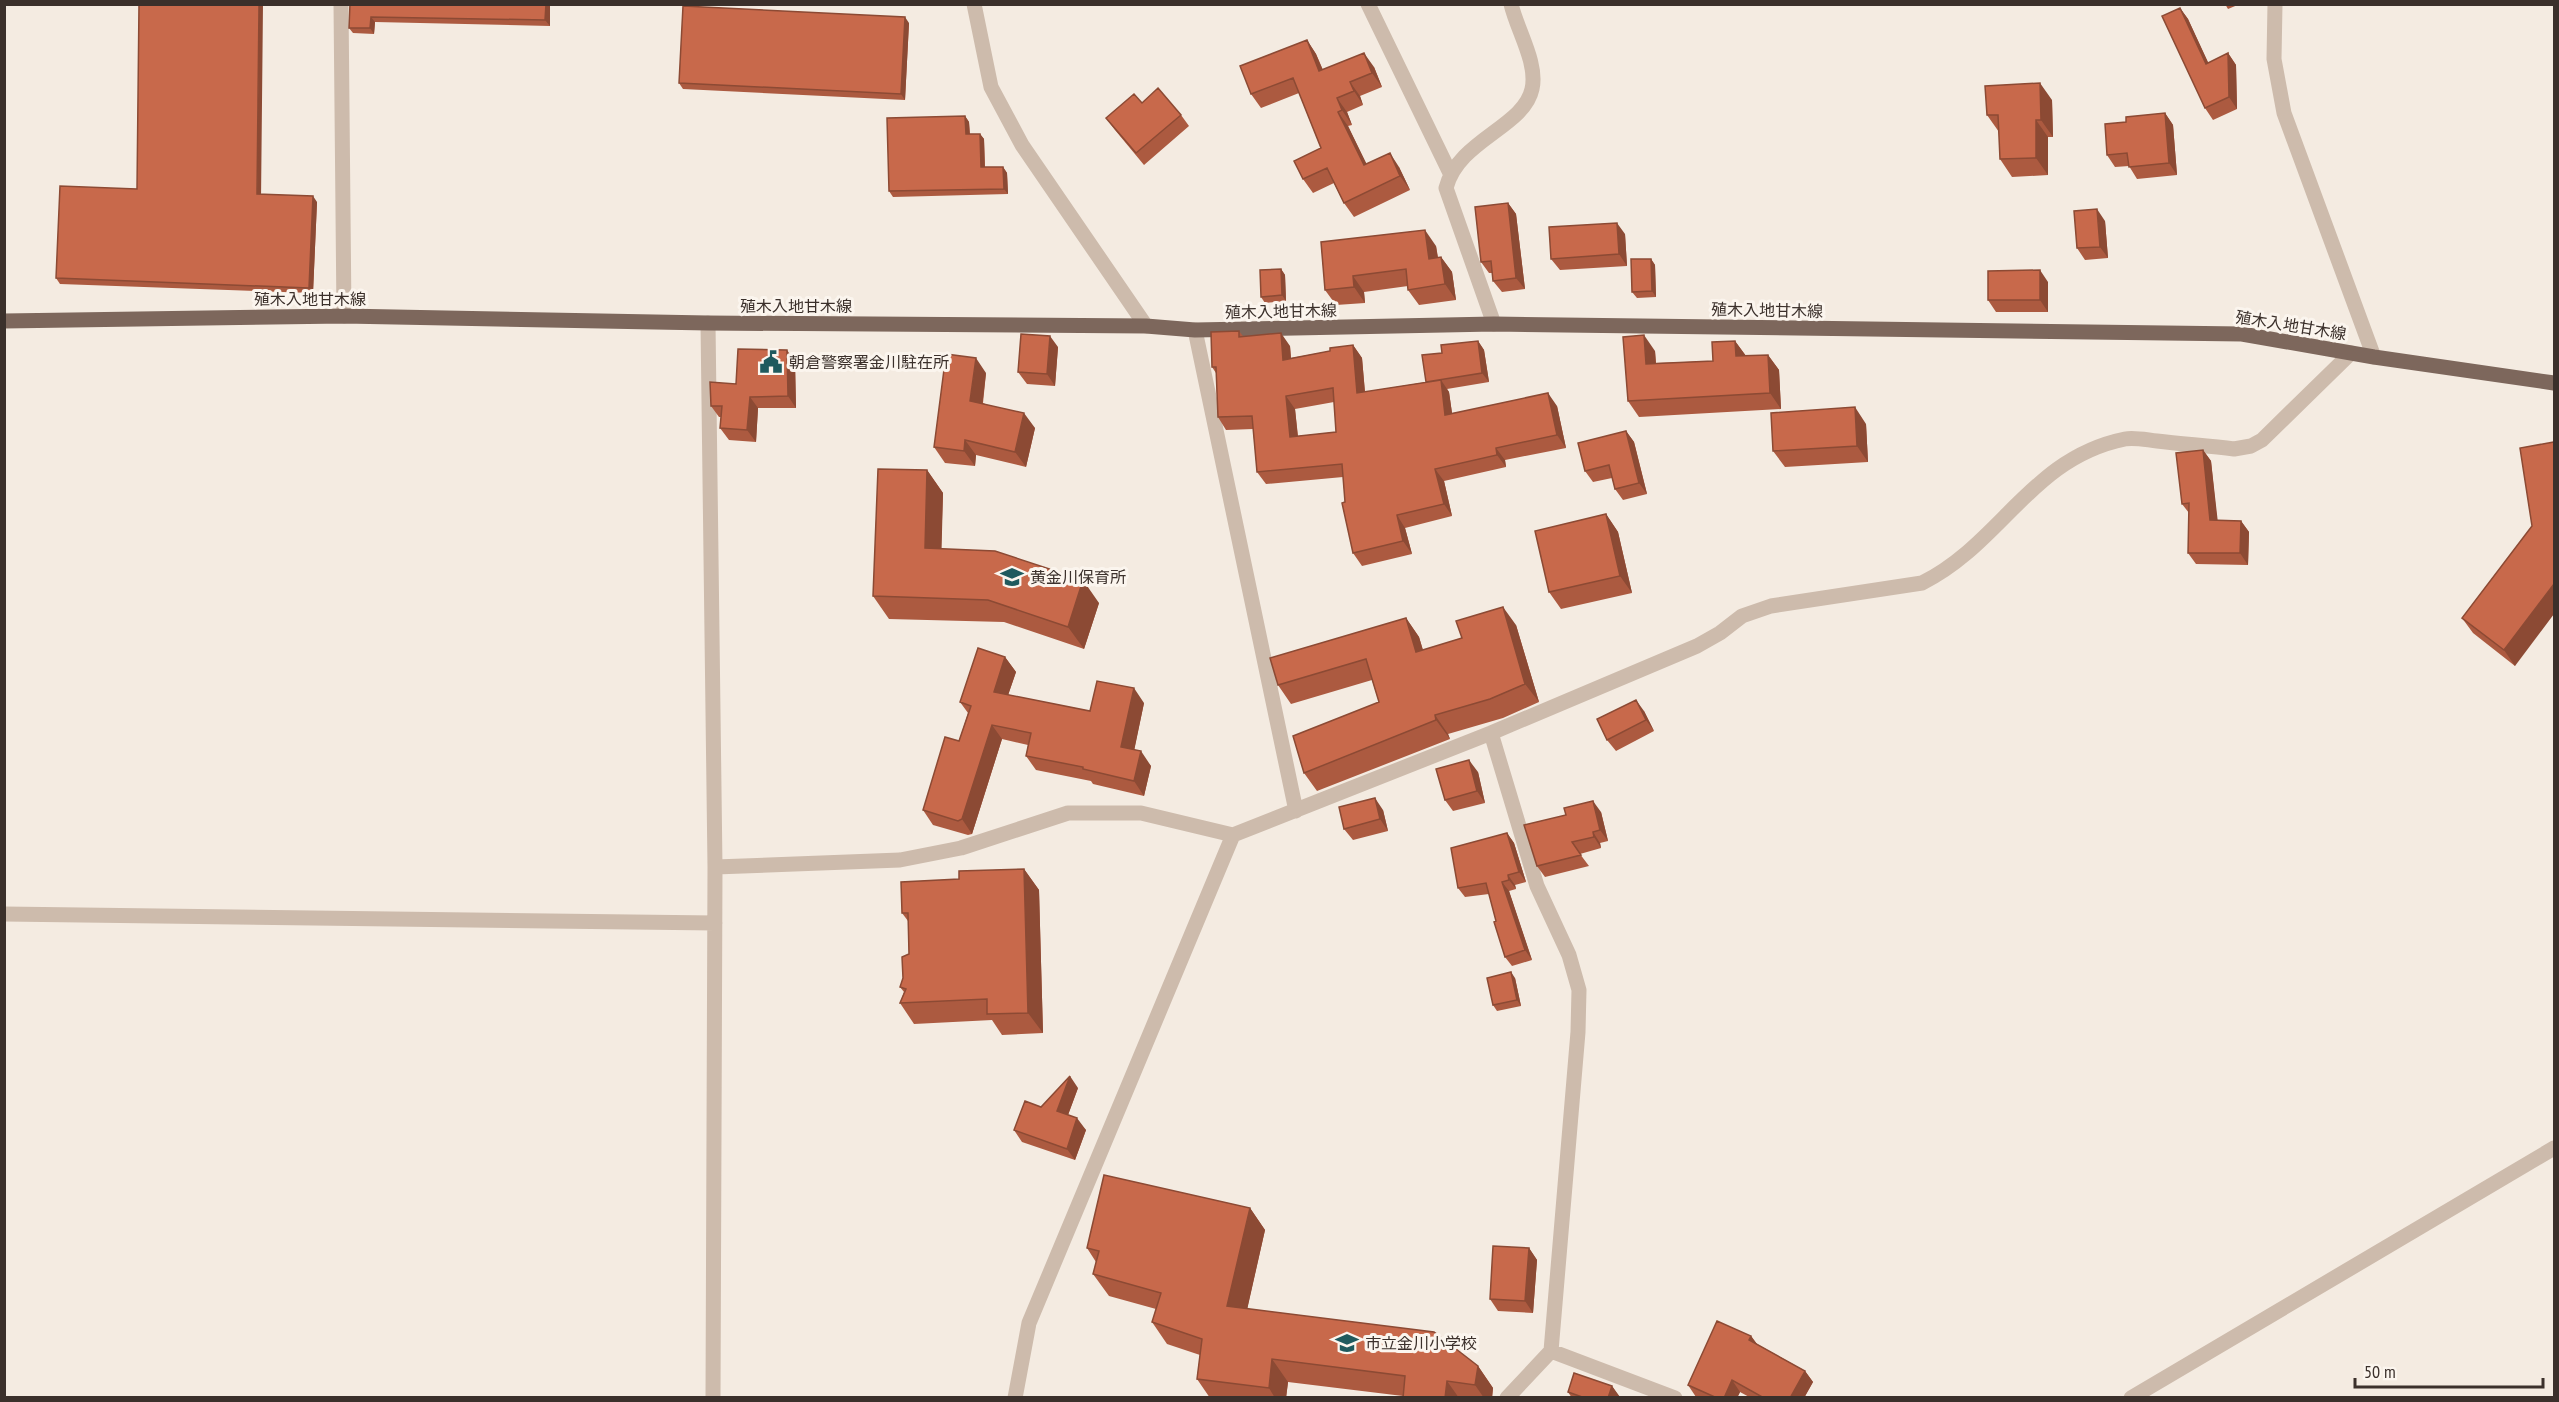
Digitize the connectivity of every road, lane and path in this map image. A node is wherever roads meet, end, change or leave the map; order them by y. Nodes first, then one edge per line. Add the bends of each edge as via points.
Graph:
1 (341, 4) edge
2 (974, 4) edge
3 (1368, 4) edge
4 (1510, 4) edge
5 (2275, 4) edge
6 (1449, 173) junction
7 (344, 316) junction
8 (4, 321) edge
9 (708, 323) junction
10 (1494, 324) junction
11 (1146, 326) junction
12 (1195, 330) junction
13 (2351, 352) junction
14 (2374, 357) junction
15 (2554, 383) edge
16 (1491, 733) junction
17 (1296, 811) junction
18 (1233, 835) junction
19 (715, 867) junction
20 (4, 914) edge
21 (715, 923) junction
22 (2554, 1148) edge
23 (1551, 1351) junction
24 (713, 1398) edge
25 (1015, 1398) edge
26 (1507, 1398) edge
27 (1675, 1398) edge
28 (2132, 1398) edge

1 - 7 street
2 - 11 street via 991,87 1016,135
3 - 6 street
4 - 6 street via 1530,65 1532,89 1521,109 1466,153
5 - 14 street via 2274,59 2284,113
6 - 10 street via 1446,188
7 - 8 main road, 殖木入地甘木線
7 - 9 main road, 殖木入地甘木線
9 - 11 main road, 殖木入地甘木線
9 - 19 street
10 - 12 main road, 殖木入地甘木線
10 - 13 main road, 殖木入地甘木線 via 2242,334
11 - 12 main road, 殖木入地甘木線
12 - 17 street
13 - 14 main road, 殖木入地甘木線
13 - 16 street via 2262,440 2251,446 2234,449 2127,438 2090,451 2059,466 2033,487 1976,547 1945,572 1923,583 1771,606 1742,616 1697,646
14 - 15 main road, 殖木入地甘木線
16 - 17 street
16 - 23 street via 1538,886 1569,955 1579,990
17 - 18 street
18 - 19 street via 1142,813 1068,813 961,848 900,860
18 - 25 street via 1029,1323
19 - 21 street
20 - 21 street
21 - 24 street
22 - 28 street
23 - 26 street
23 - 27 street

